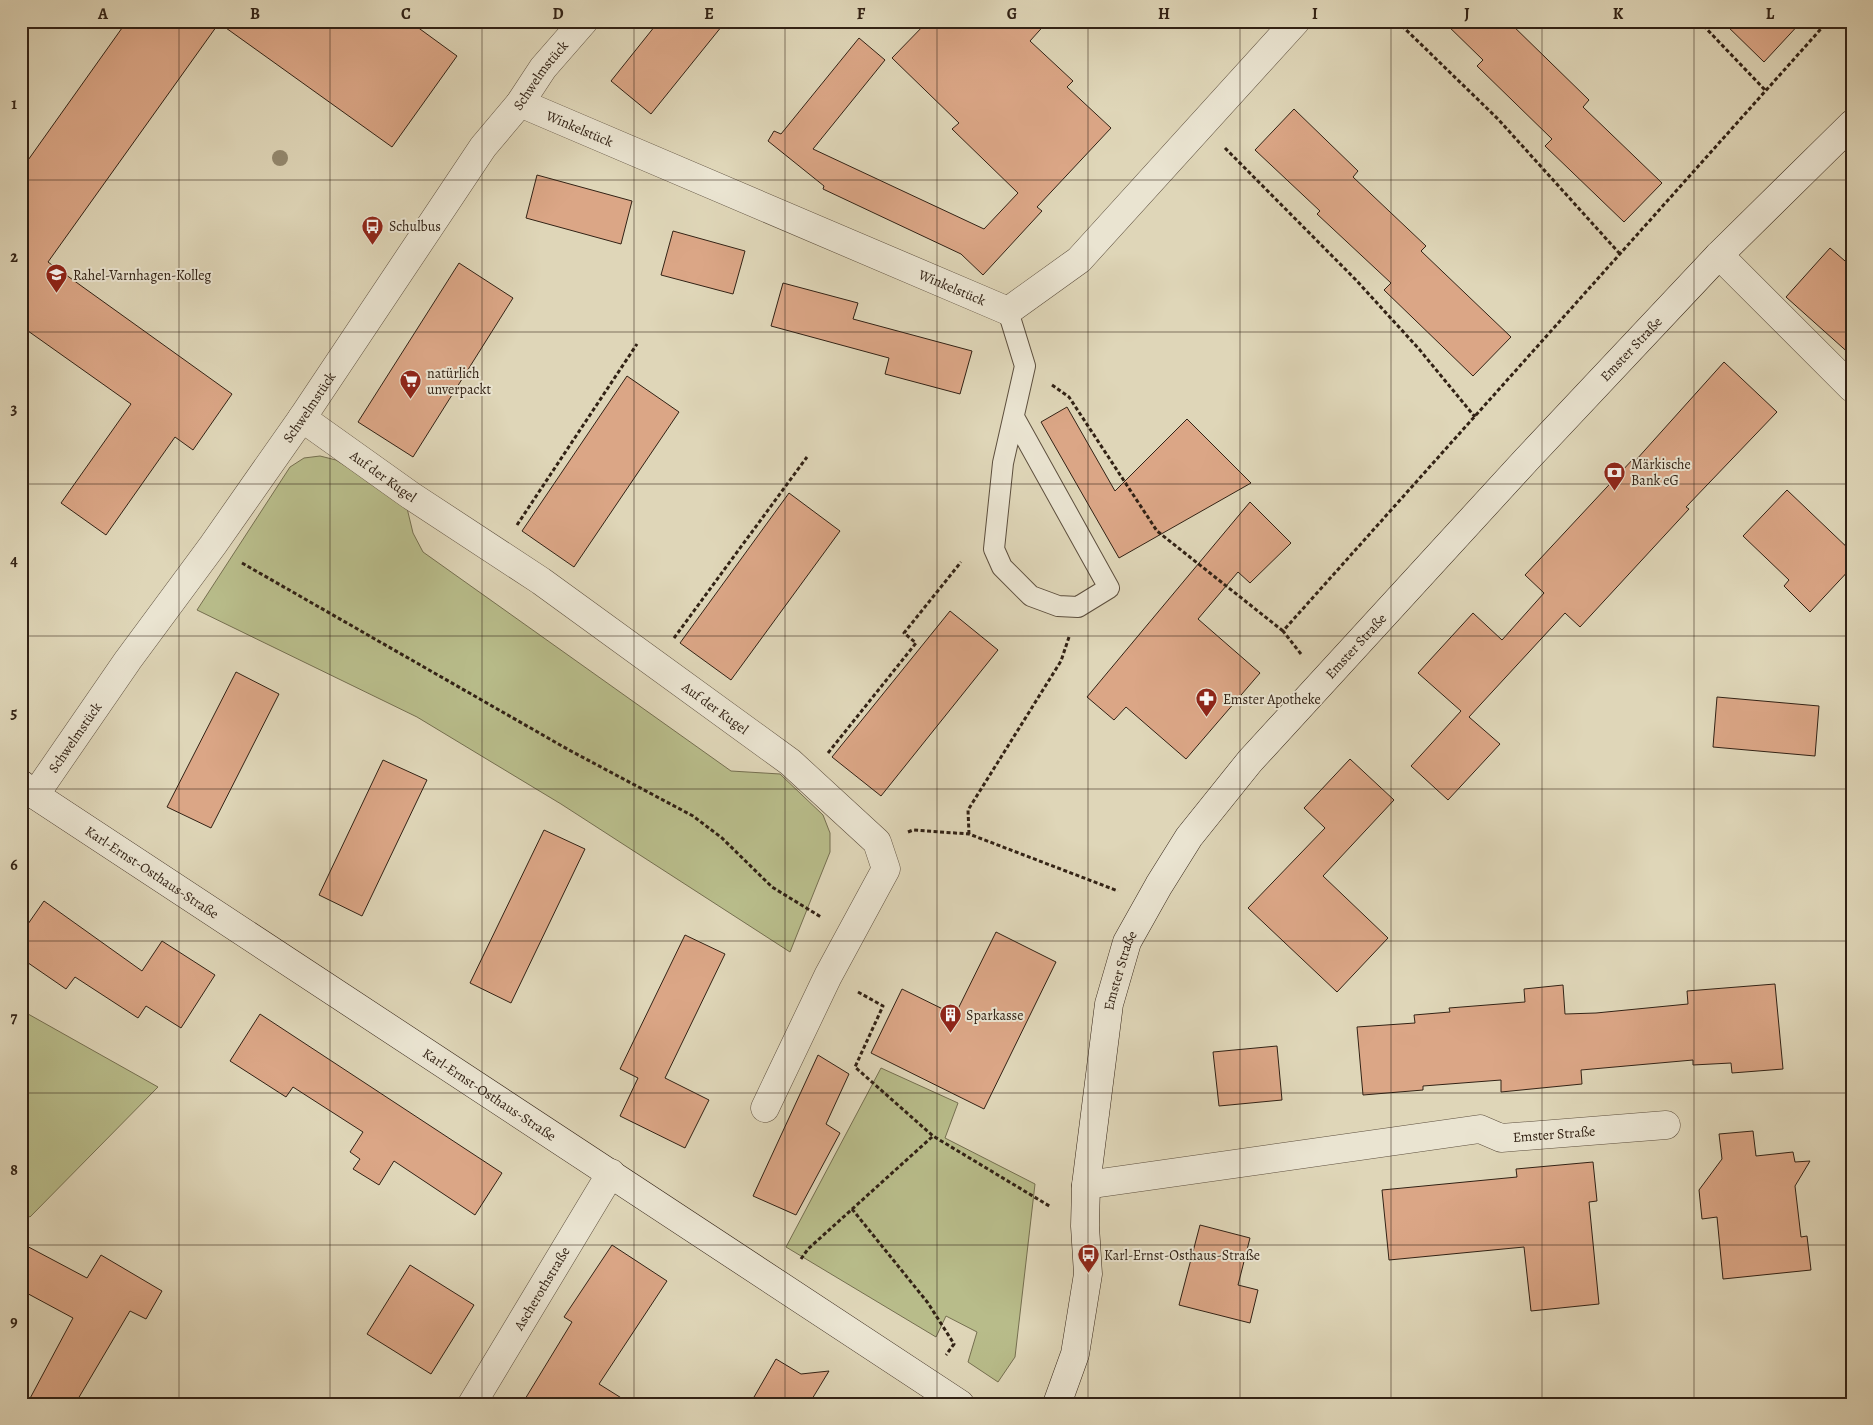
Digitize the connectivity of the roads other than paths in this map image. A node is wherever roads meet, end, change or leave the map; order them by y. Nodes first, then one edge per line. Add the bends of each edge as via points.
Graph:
1 (584, 21) edge
2 (1296, 21) edge
3 (520, 103) junction
4 (1852, 124) edge
5 (1719, 255) junction
6 (1008, 310) junction
7 (1852, 388) edge
8 (1014, 417) junction
9 (302, 418) junction
10 (28, 790) edge
11 (765, 1108) dead end
12 (1666, 1125) dead end
13 (611, 1173) junction
14 (1086, 1185) junction
15 (472, 1404) edge
16 (960, 1404) edge
17 (1057, 1404) edge

1 - 3 street, Schwelmstück via 543,68
2 - 6 street via 1079,260
3 - 6 street, Winkelstück
3 - 9 street, Schwelmstück via 483,147
4 - 5 street, Emster Straße
5 - 7 street
5 - 14 street, Emster Straße via 1250,761 1190,836 1127,942 1109,1004
6 - 8 lane via 1025,366
8 - 8 lane via 1004,463 994,549 1002,566 1031,596 1058,606 1078,607 1109,588
9 - 10 street, Schwelmstück via 213,545
9 - 11 street, Auf der Kugel via 655,663 809,777 876,842 886,869 828,976
10 - 13 street, Karl-Ernst-Osthaus-Straße
12 - 14 street, Emster Straße via 1501,1138 1480,1128
13 - 15 street, Ascherothstraße
13 - 16 street, Karl-Ernst-Osthaus-Straße
14 - 17 street, Emster Straße via 1086,1283 1075,1354

